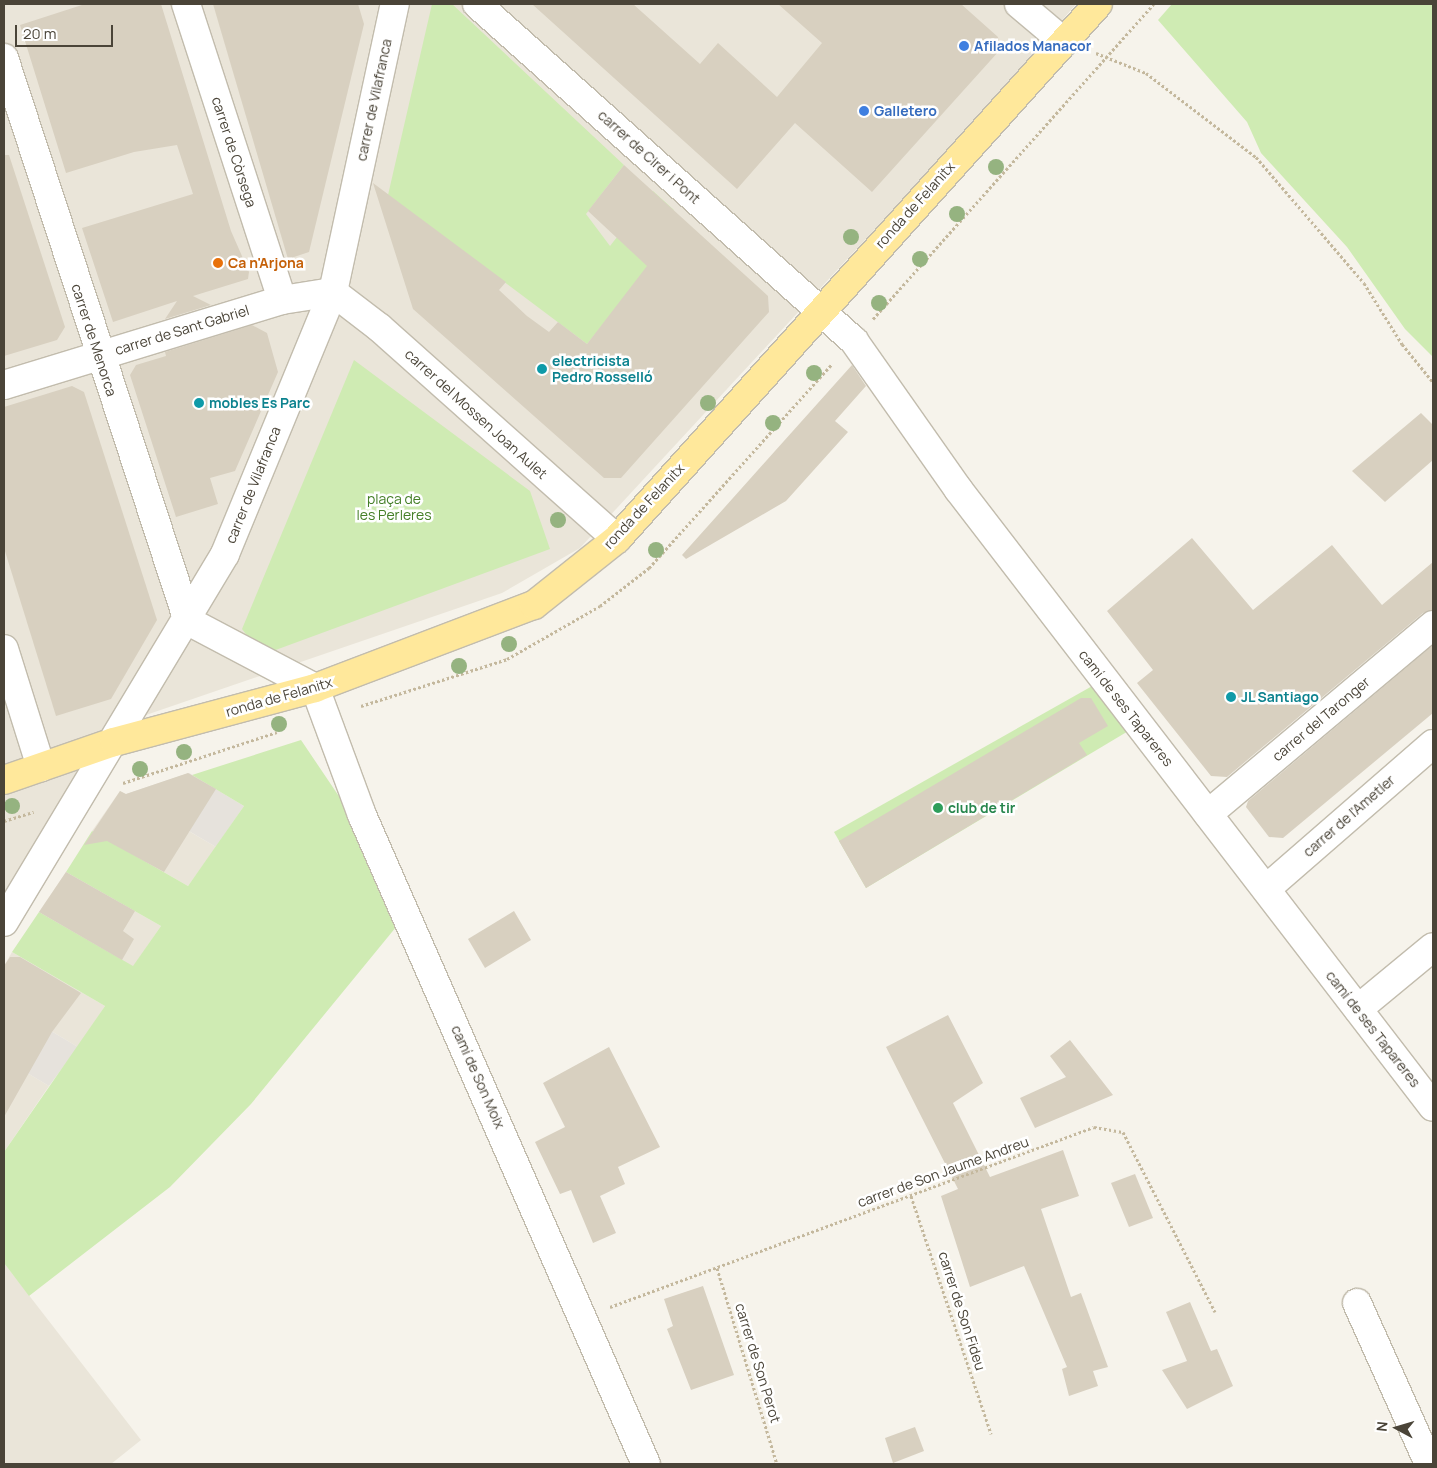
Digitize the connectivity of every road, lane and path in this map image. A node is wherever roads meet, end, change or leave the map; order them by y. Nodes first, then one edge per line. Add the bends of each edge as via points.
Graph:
1 (186, 4) edge
2 (395, 4) edge
3 (477, 4) edge
4 (1019, 4) edge
5 (1098, 4) edge
6 (1064, 42) junction
7 (4, 58) edge
8 (333, 292) junction
9 (282, 300) junction
10 (820, 310) junction
11 (98, 356) junction
12 (1433, 382) edge
13 (4, 385) edge
14 (617, 539) junction
15 (188, 621) junction
16 (1433, 625) edge
17 (4, 649) edge
18 (315, 688) junction
19 (114, 742) junction
20 (1433, 744) edge
21 (41, 767) junction
22 (4, 780) edge
23 (1208, 814) junction
24 (1266, 889) junction
25 (4, 922) edge
26 (1433, 947) edge
27 (1358, 1009) junction
28 (1433, 1107) edge
29 (911, 1196) junction
30 (717, 1268) junction
31 (1357, 1303) dead end
32 (1214, 1312) dead end
33 (584, 1317) junction
34 (990, 1434) dead end
35 (1429, 1456) edge
36 (646, 1464) edge
37 (777, 1464) edge

1 - 9 street, carrer de Còrsega
2 - 8 street, carrer de Vilafranca
3 - 10 street, carrer de Cirer i Pont
4 - 6 street
5 - 6 main road, ronda de Felanitx
6 - 10 main road, ronda de Felanitx
6 - 12 path via 1146,73 1256,157 1364,283 1402,344
7 - 11 street, carrer de Menorca
8 - 9 street, carrer de Sant Gabriel
8 - 14 street, carrer del Mossen Joan Aulet via 380,328
8 - 15 street, carrer de Vilafranca via 225,554
9 - 11 street, carrer de Sant Gabriel
10 - 14 main road, ronda de Felanitx
10 - 23 street, camí de ses Tapareres via 854,341 958,489
11 - 13 street, carrer de Sant Gabriel
11 - 15 street, carrer de Menorca
14 - 18 main road, ronda de Felanitx via 534,606
15 - 18 street
15 - 19 street, carrer de Vilafranca
16 - 23 street, carrer del Taronger
17 - 21 street
18 - 19 main road, ronda de Felanitx
18 - 33 street, camí de Son Moix via 362,815
19 - 21 main road, ronda de Felanitx
19 - 25 street, carrer de Vilafranca
20 - 24 street, carrer de l'Ametler
21 - 22 main road, ronda de Felanitx
23 - 24 street, camí de ses Tapareres
24 - 27 street, camí de ses Tapareres
26 - 27 street
27 - 28 street, camí de ses Tapareres
29 - 30 path, carrer de Son Jaume Andreu
29 - 32 path, carrer de Son Jaume Andreu via 1094,1127 1123,1132
29 - 34 path, carrer de Son Fideu
30 - 33 path, carrer de Son Jaume Andreu
30 - 37 path, carrer de Son Perot
31 - 35 street
33 - 36 street, camí de Son Moix

